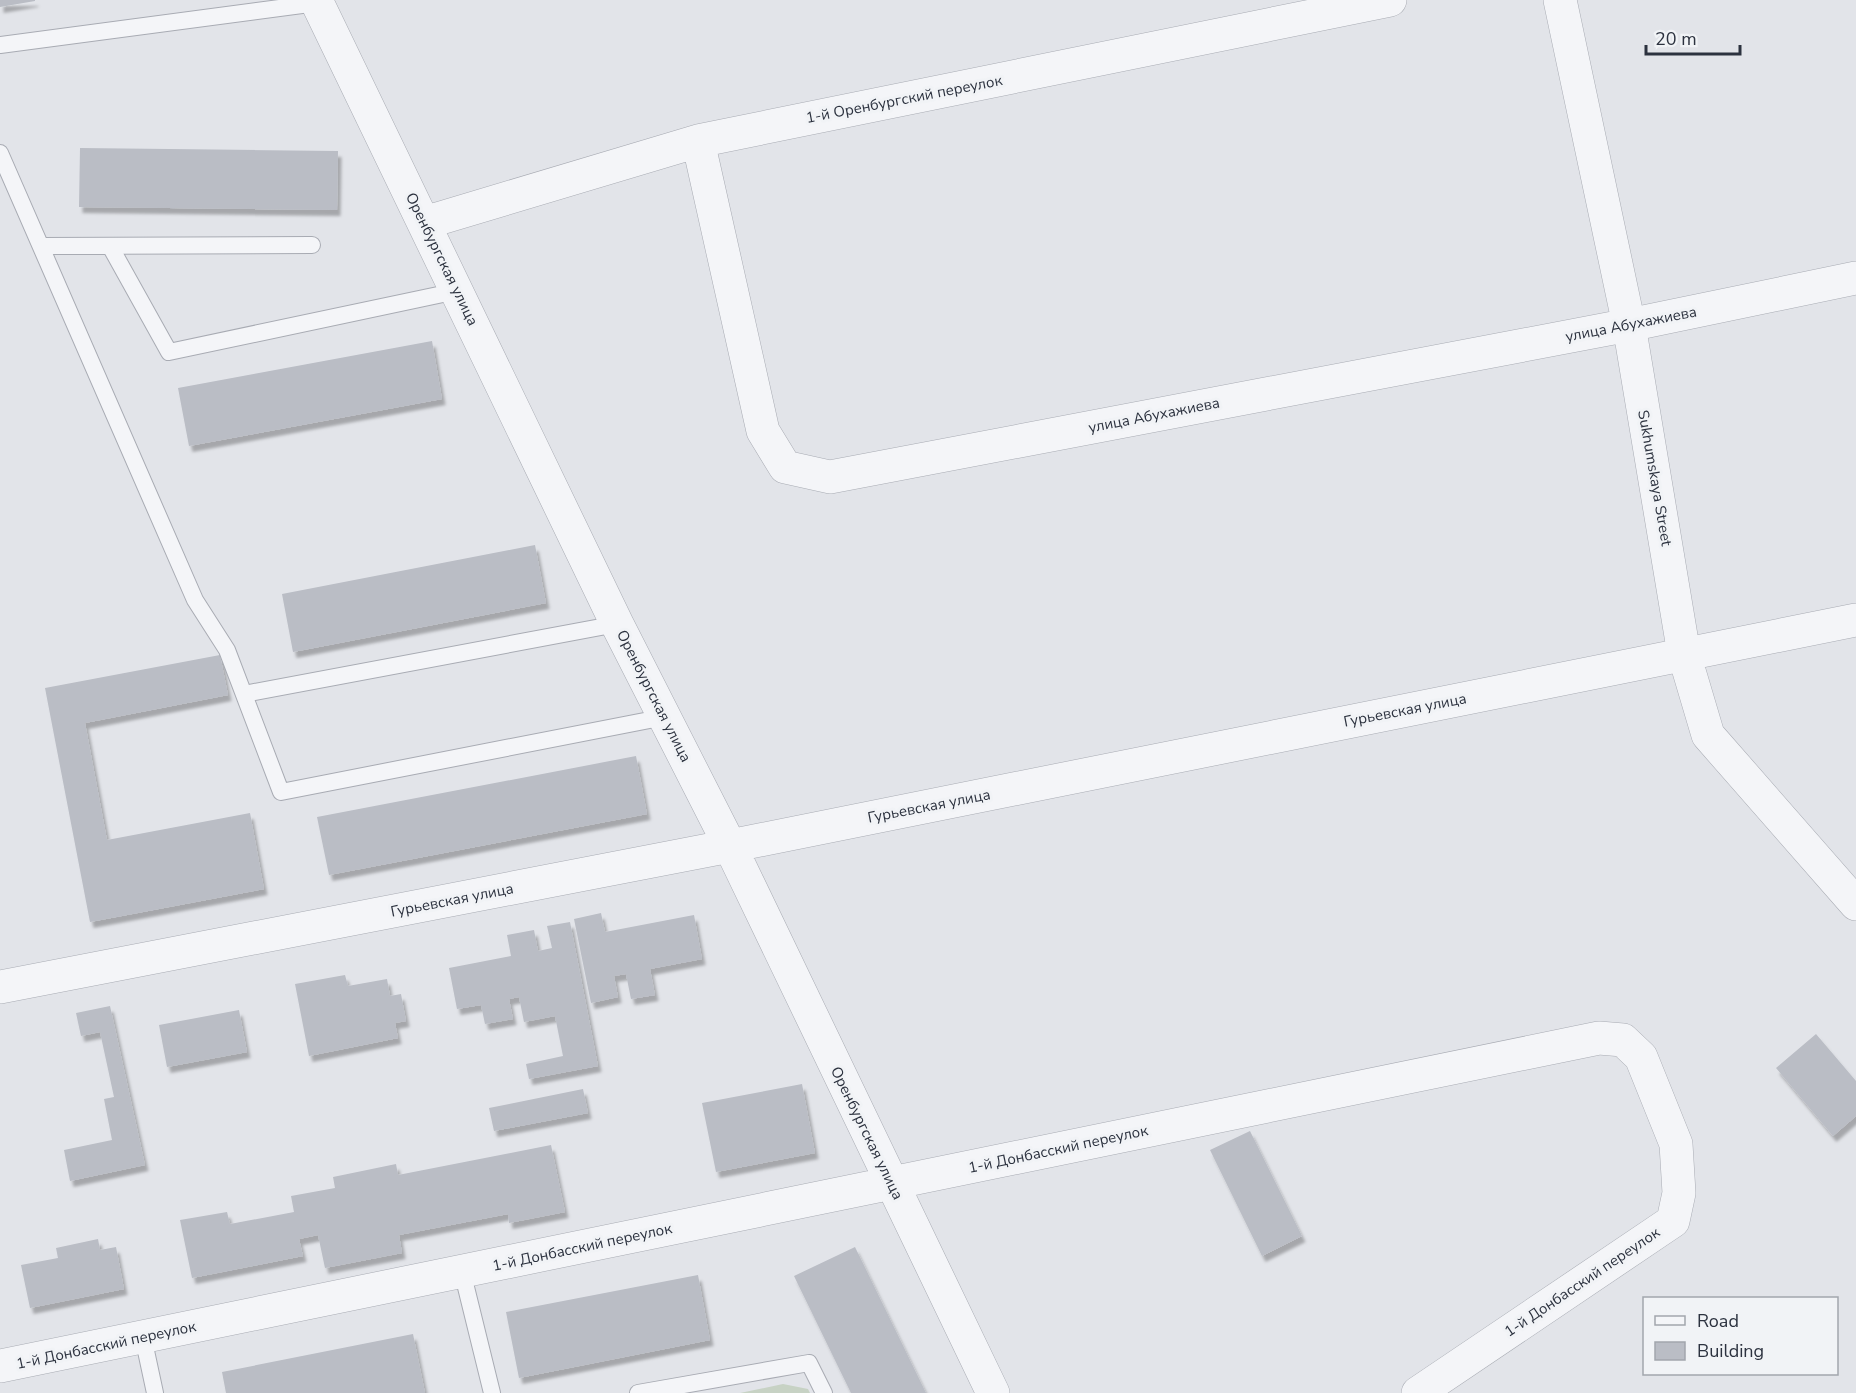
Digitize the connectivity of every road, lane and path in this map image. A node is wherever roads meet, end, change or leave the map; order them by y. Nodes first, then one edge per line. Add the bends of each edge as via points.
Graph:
1 (1390, 0) edge
2 (1560, 0) edge
3 (316, 1) edge
4 (0, 45) edge
5 (698, 141) junction
6 (0, 153) edge
7 (424, 223) junction
8 (41, 246) junction
9 (110, 246) junction
10 (312, 246) dead end
11 (1856, 278) edge
12 (457, 291) junction
13 (1629, 325) junction
14 (1856, 620) edge
15 (618, 624) junction
16 (1684, 654) junction
17 (244, 694) junction
18 (665, 717) junction
19 (730, 846) junction
20 (1856, 904) edge
21 (0, 987) edge
22 (891, 1183) junction
23 (462, 1271) junction
24 (143, 1337) junction
25 (0, 1366) edge
26 (155, 1393) edge
27 (492, 1393) edge
28 (638, 1393) edge
29 (824, 1393) edge
30 (993, 1393) edge
31 (1418, 1393) edge

1 - 5 street, 1-й Оренбургский переулок
2 - 13 street, Sukhumskaya Street
3 - 4 lane
3 - 7 street, Оренбургская улица
5 - 7 street, 1-й Оренбургский переулок
5 - 13 street, улица Абухажиева via 763,431 785,467 830,477
6 - 8 lane
7 - 12 street, Оренбургская улица
8 - 9 lane
8 - 17 lane via 195,600 228,650
9 - 10 lane
9 - 12 lane via 169,352
11 - 13 street, улица Абухажиева
12 - 15 street, Оренбургская улица
13 - 16 street, Sukhumskaya Street
14 - 16 street, Гурьевская улица
15 - 17 lane
15 - 18 street, Оренбургская улица
16 - 19 street, Гурьевская улица
16 - 20 street, Sukhumskaya Street via 1708,735
17 - 18 lane via 281,792
18 - 19 street, Оренбургская улица
19 - 21 street, Гурьевская улица
19 - 22 street, Оренбургская улица
22 - 23 street, 1-й Донбасский переулок
22 - 30 street, Оренбургская улица
22 - 31 street, 1-й Донбасский переулок via 1599,1038 1623,1040 1641,1057 1676,1144 1679,1193 1673,1221
23 - 24 street, 1-й Донбасский переулок
23 - 27 lane
24 - 25 street, 1-й Донбасский переулок
24 - 26 lane
28 - 29 lane via 809,1363

